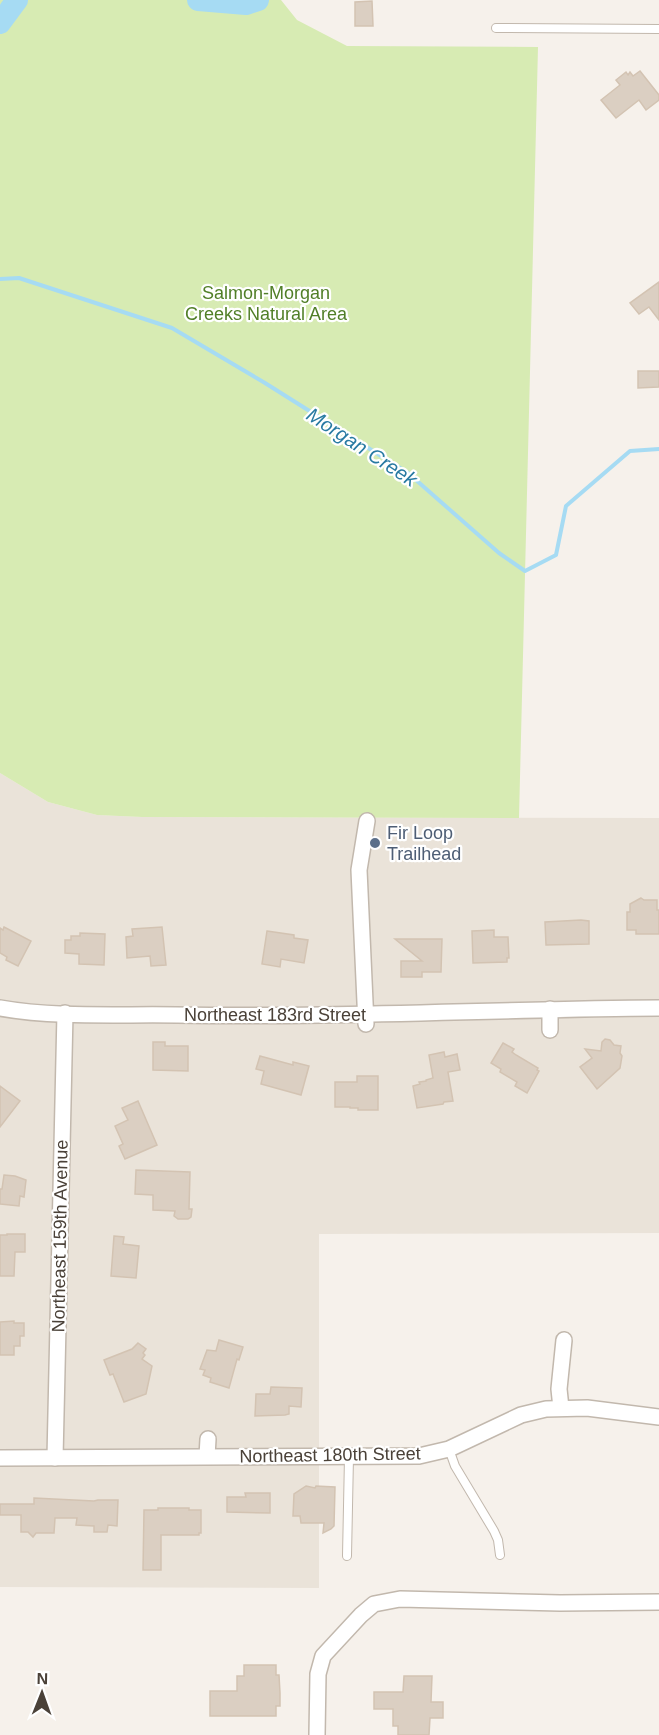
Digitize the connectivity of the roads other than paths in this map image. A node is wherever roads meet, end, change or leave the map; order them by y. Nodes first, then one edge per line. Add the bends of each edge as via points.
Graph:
1 (496, 28) dead end
2 (659, 28) edge
3 (367, 821) dead end
4 (0, 1008) edge
5 (659, 1008) edge
6 (550, 1009) junction
7 (65, 1013) junction
8 (366, 1019) junction
9 (550, 1030) dead end
10 (564, 1340) dead end
11 (561, 1408) junction
12 (659, 1417) edge
13 (208, 1439) dead end
14 (449, 1449) junction
15 (207, 1456) junction
16 (349, 1456) junction
17 (0, 1458) edge
18 (55, 1458) junction
19 (500, 1555) dead end
20 (347, 1556) dead end
21 (659, 1602) edge
22 (317, 1735) edge

1 - 2 lane
3 - 8 street via 359,870
4 - 7 street, Northeast 183rd Street
5 - 6 street, Northeast 183rd Street
6 - 8 street, Northeast 183rd Street
6 - 9 street
7 - 8 street, Northeast 183rd Street
7 - 18 street, Northeast 159th Avenue
10 - 11 street
11 - 12 street, Northeast 180th Street
11 - 14 street, Northeast 180th Street via 521,1415
13 - 15 street
14 - 16 street, Northeast 180th Street via 419,1456
14 - 19 lane via 455,1467 494,1531
15 - 16 street, Northeast 180th Street
15 - 18 street, Northeast 180th Street
16 - 20 lane
17 - 18 street, Northeast 180th Street
21 - 22 street via 400,1599 374,1604 323,1656 318,1674

